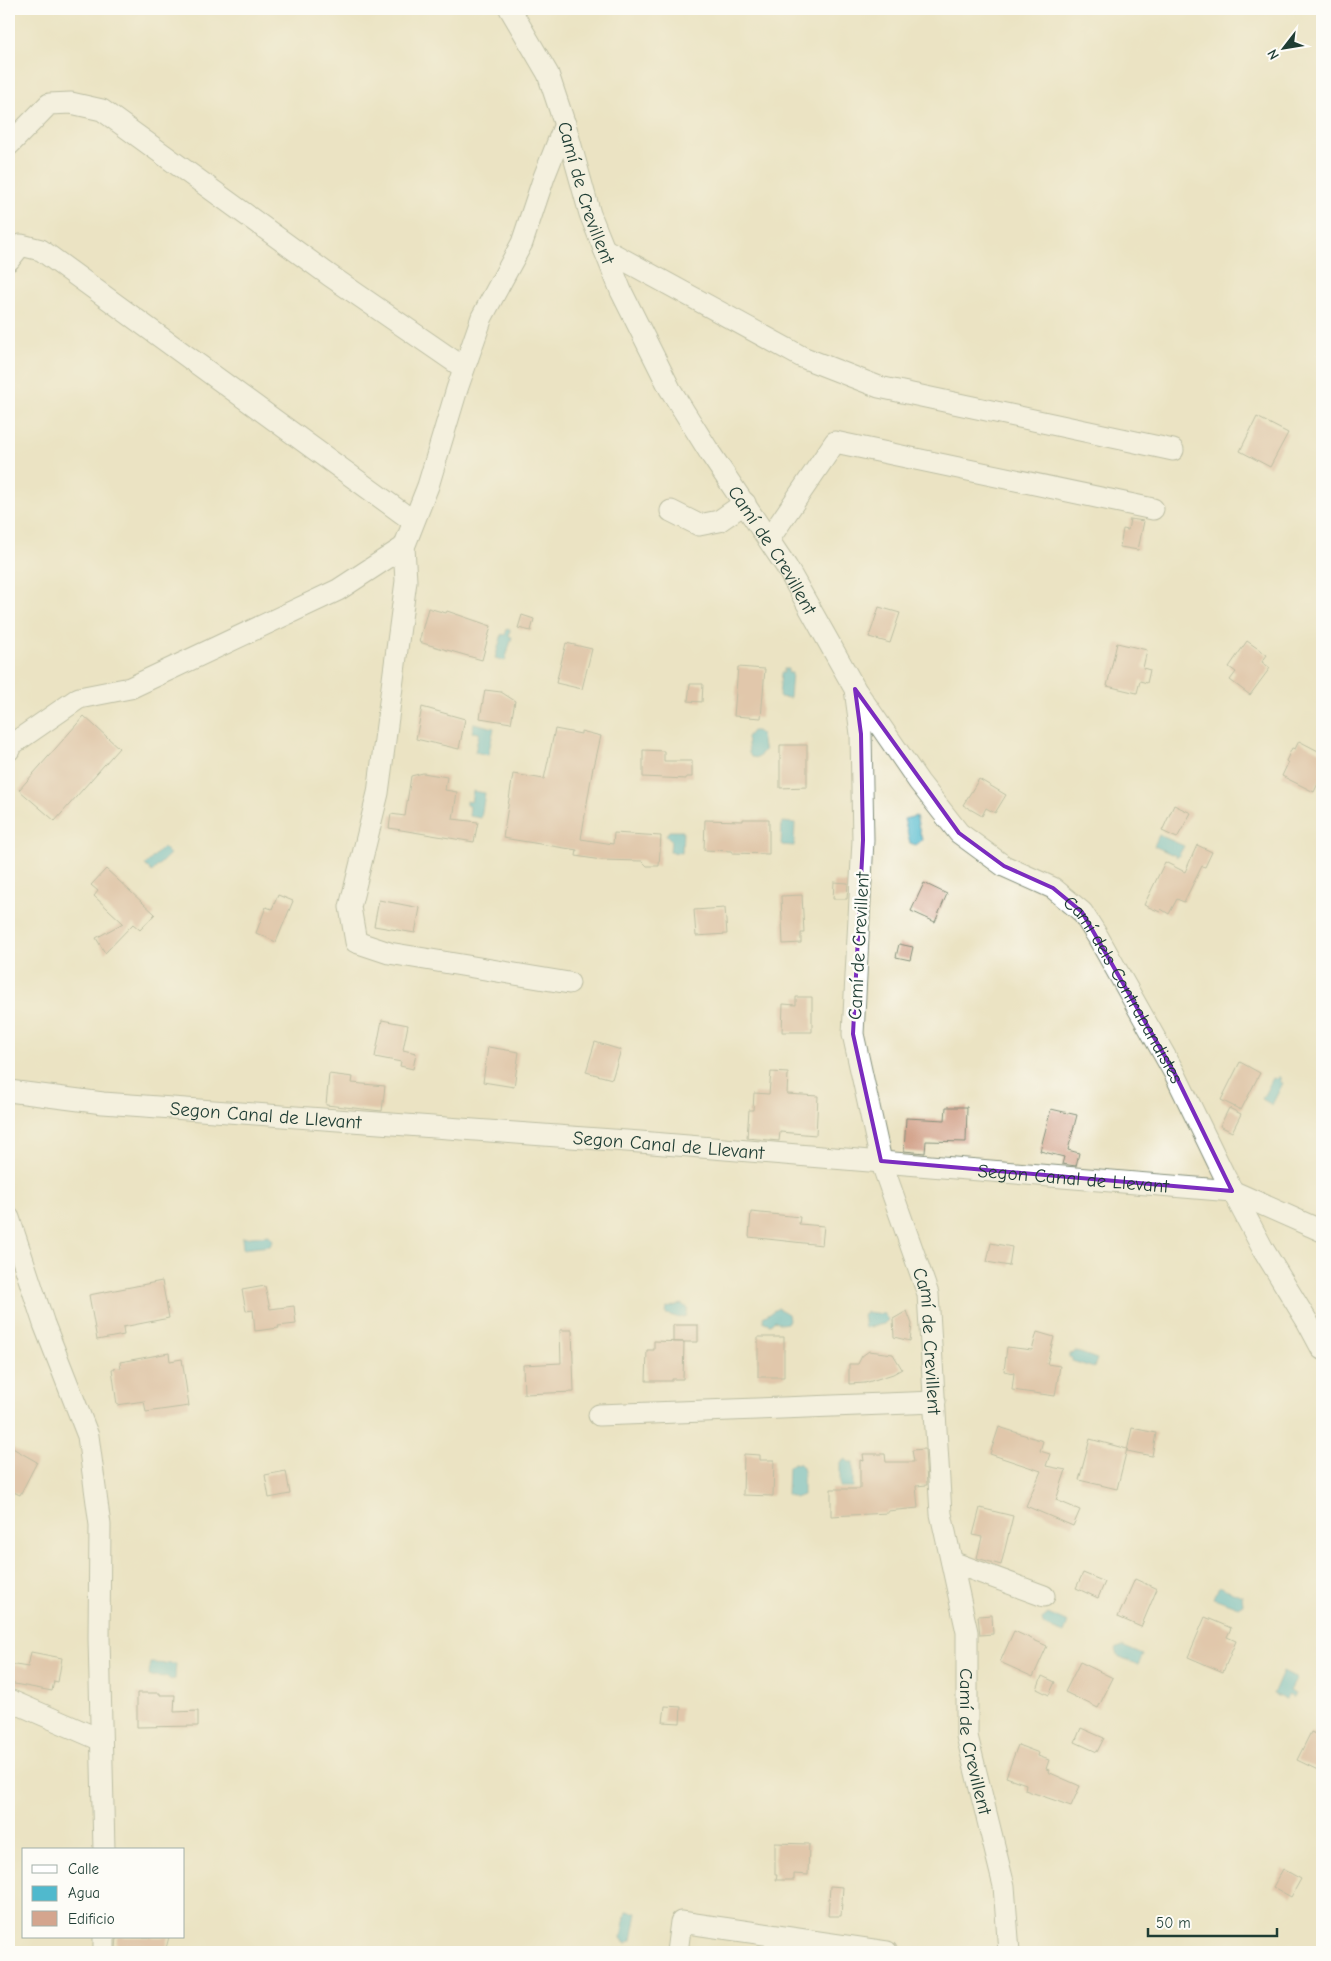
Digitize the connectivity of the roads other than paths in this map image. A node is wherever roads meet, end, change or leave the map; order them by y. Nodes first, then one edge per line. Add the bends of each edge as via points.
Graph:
1 (510, 9) edge
2 (565, 124) junction
3 (9, 146) edge
4 (604, 249) junction
5 (9, 260) edge
6 (464, 368) junction
7 (1173, 450) dead end
8 (745, 503) junction
9 (1153, 509) dead end
10 (671, 510) dead end
11 (413, 521) junction
12 (769, 539) junction
13 (404, 547) junction
14 (855, 689) junction
15 (9, 750) edge
16 (569, 983) dead end
17 (9, 1091) edge
18 (881, 1161) junction
19 (1232, 1191) junction
20 (9, 1218) edge
21 (1322, 1231) edge
22 (1322, 1349) edge
23 (935, 1402) junction
24 (599, 1415) dead end
25 (952, 1562) junction
26 (1044, 1596) dead end
27 (9, 1700) edge
28 (101, 1740) junction
29 (104, 1848) edge
30 (104, 1938) edge
31 (104, 1952) edge
32 (677, 1952) edge
33 (887, 1952) edge
34 (1009, 1952) edge

1 - 2 street, Camí de Crevillent via 548,74
2 - 4 street, Camí de Crevillent via 590,214
2 - 6 street via 522,243 482,317
3 - 6 street via 49,104 71,102 102,110 329,275
4 - 7 street via 802,357 879,387
4 - 8 street, Camí de Crevillent via 621,291 670,389
5 - 11 street via 21,245 41,250
6 - 11 street via 428,486
8 - 10 street via 719,521 699,525
8 - 12 street, Camí de Crevillent
9 - 12 street via 835,442
11 - 13 street
12 - 14 street, Camí de Crevillent
13 - 15 street via 338,590 130,688 79,698 11,745
13 - 16 street via 406,581 378,793 350,907 356,942 389,953
14 - 18 street, Camí de Crevillent via 861,734 863,840 853,1034
14 - 19 street, Camí dels Contrabandistes via 959,834 1004,866 1052,888 1082,912 1174,1072
17 - 18 street, Segon Canal de Llevant via 103,1103
18 - 19 street, Segon Canal de Llevant
18 - 23 street, Camí de Crevillent via 928,1294
19 - 21 street, Segon Canal de Llevant
19 - 22 street, Camí dels Contrabandistes
20 - 28 street via 44,1324 88,1436 100,1525
23 - 24 street
23 - 25 street, Camí de Crevillent via 941,1514
25 - 26 street
25 - 34 street, Camí de Crevillent via 967,1632 967,1736 1004,1886
27 - 28 street
28 - 29 street
30 - 31 street
32 - 33 street via 681,1922

